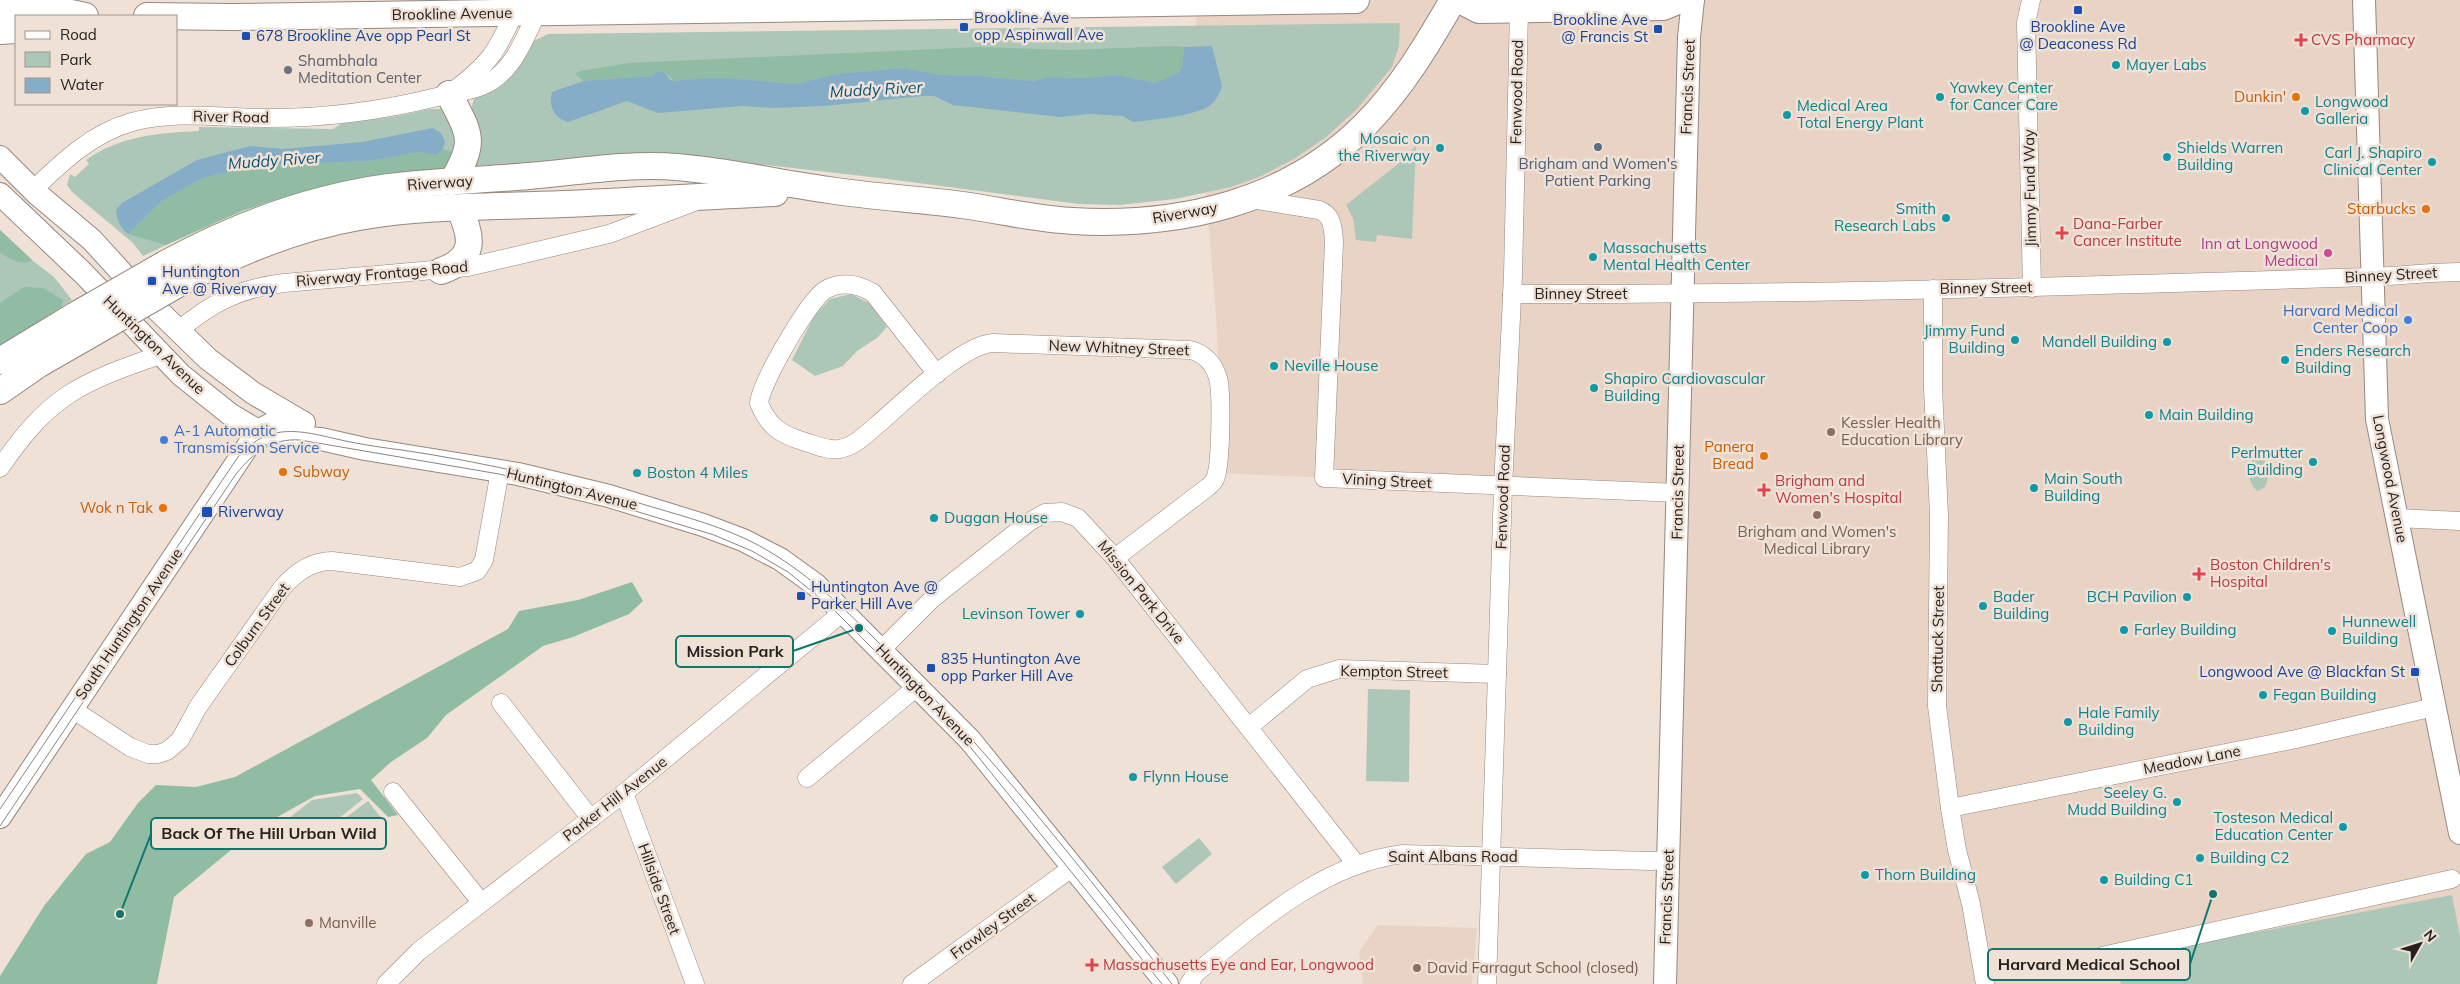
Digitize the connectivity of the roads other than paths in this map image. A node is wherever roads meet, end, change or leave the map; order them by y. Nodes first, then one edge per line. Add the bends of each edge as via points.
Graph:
1 (0, 0) edge
2 (1356, 0) edge
3 (1453, 0) edge
4 (1460, 0) edge
5 (1680, 0) edge
6 (1692, 0) edge
7 (2031, 0) edge
8 (2364, 0) edge
9 (1048, 2) edge
10 (900, 3) edge
11 (42, 7) junction
12 (194, 8) edge
13 (0, 9) edge
14 (1519, 10) junction
15 (525, 13) junction
16 (80, 15) edge
17 (153, 15) edge
18 (15, 30) edge
19 (0, 31) edge
20 (449, 94) junction
21 (0, 157) edge
22 (452, 182) junction
23 (33, 190) junction
24 (831, 191) junction
25 (0, 194) edge
26 (709, 196) junction
27 (1248, 198) junction
28 (459, 208) junction
29 (441, 271) junction
30 (2460, 272) edge
31 (172, 274) junction
32 (2372, 277) junction
33 (2032, 288) junction
34 (1933, 289) junction
35 (1682, 292) junction
36 (1512, 294) junction
37 (80, 326) junction
38 (178, 331) junction
39 (160, 355) junction
40 (0, 361) edge
41 (220, 369) junction
42 (937, 374) junction
43 (0, 391) edge
44 (302, 422) junction
45 (258, 431) junction
46 (321, 439) junction
47 (0, 468) edge
48 (500, 470) junction
49 (1503, 487) junction
50 (1678, 493) junction
51 (2397, 518) junction
52 (2460, 521) edge
53 (1115, 558) junction
54 (843, 612) junction
55 (881, 650) junction
56 (1498, 674) junction
57 (918, 686) junction
58 (501, 703) dead end
59 (2434, 707) junction
60 (72, 709) junction
61 (1249, 727) junction
62 (807, 778) dead end
63 (393, 792) dead end
64 (624, 793) junction
65 (1950, 808) junction
66 (0, 817) edge
67 (591, 819) junction
68 (2460, 833) edge
69 (1492, 855) junction
70 (1668, 860) junction
71 (1356, 864) junction
72 (1073, 867) junction
73 (2452, 879) dead end
74 (481, 902) junction
75 (2102, 956) dead end
76 (386, 984) edge
77 (695, 984) edge
78 (912, 984) edge
79 (1167, 984) edge
80 (1189, 984) edge
81 (1487, 984) edge
82 (1665, 984) edge
83 (1985, 984) edge

1 - 11 highway
2 - 9 highway, Brookline Avenue
3 - 27 highway, Riverway via 1411,69 1362,128 1330,156 1304,173
4 - 14 highway via 1479,10
5 - 14 highway via 1663,7
6 - 35 main road, Francis Street
7 - 33 street, Jimmy Fund Way via 2026,23
8 - 32 main road, Longwood Avenue
9 - 10 highway, Brookline Avenue
10 - 15 highway, Brookline Avenue
11 - 13 highway
11 - 16 highway
12 - 15 highway, Brookline Avenue
12 - 17 highway, Brookline Avenue
14 - 36 street, Fenwood Road
15 - 20 street, River Road via 493,56
18 - 19 highway
20 - 22 highway via 463,121 469,145 465,160
20 - 23 street, River Road via 392,108 330,116 185,115 152,118 121,126 89,141
21 - 23 main road, Huntington Avenue
22 - 24 highway, Riverway via 663,166
22 - 31 highway, Riverway via 378,189 308,203 232,230
23 - 38 main road, Huntington Avenue via 98,246
24 - 26 highway, Riverway
24 - 27 highway, Riverway via 963,205 1053,220 1099,222 1194,214
25 - 39 main road, Huntington Avenue
26 - 28 highway, Riverway
26 - 29 street, Riverway Frontage Road via 652,220 596,238
27 - 49 street, Vining Street via 1314,209 1328,215 1332,223 1334,242 1324,478
28 - 29 highway via 469,231 468,250 460,261
28 - 31 highway, Riverway via 371,215 316,226
29 - 38 street, Riverway Frontage Road via 293,282 255,288 211,306
30 - 32 street, Binney Street
31 - 37 highway, Riverway, bridge
32 - 33 street, Binney Street
32 - 51 main road, Longwood Avenue via 2377,419
33 - 34 street, Binney Street
34 - 35 street, Binney Street
34 - 65 street, Shattuck Street via 1933,388 1939,515 1937,706
35 - 36 street, Binney Street
35 - 50 main road, Francis Street
36 - 49 street, Fenwood Road
37 - 40 highway
37 - 43 highway via 39,364
38 - 41 main road, Huntington Avenue
39 - 45 main road, Huntington Avenue via 218,405
39 - 47 street via 98,377 67,394 36,421
41 - 44 main road, Huntington Avenue
41 - 45 main road via 251,408 258,421
42 - 42 street, New Whitney Street via 873,293 860,286 838,285 826,290 810,307 765,382 760,403 769,424 780,433 827,449 840,449 863,436
42 - 53 street, New Whitney Street via 971,349 986,344 1190,350 1207,359 1215,370 1219,385 1215,479
44 - 45 main road via 273,423
44 - 46 main road, Huntington Avenue
45 - 46 main road, Huntington Avenue
45 - 60 main road, South Huntington Avenue
46 - 48 main road, Huntington Avenue
48 - 54 main road, Huntington Avenue via 609,496 730,535 792,567
48 - 60 street, Colburn Street via 484,560 478,570 466,576 454,576 332,561 305,568 282,588 198,707 180,740 167,751 148,754 130,747
49 - 50 street, Vining Street
49 - 56 street, Fenwood Road
50 - 70 main road, Francis Street
51 - 52 street
51 - 59 main road, Longwood Avenue
53 - 55 street, Mission Park Drive via 1078,518 1062,512 1045,513 1028,522 933,598
53 - 61 street, Mission Park Drive
54 - 55 main road, Huntington Avenue
54 - 64 street, Parker Hill Avenue
55 - 57 main road, Huntington Avenue
56 - 61 street, Kempton Street via 1339,669 1307,679
56 - 69 street, Fenwood Road
57 - 62 street
57 - 72 main road, Huntington Avenue via 989,761
58 - 67 street
59 - 65 street, Meadow Lane via 2296,739
59 - 68 main road, Longwood Avenue
60 - 66 main road, South Huntington Avenue
61 - 71 street, Mission Park Drive
63 - 74 street
64 - 67 street, Parker Hill Avenue
64 - 77 street, Hillside Street
65 - 83 street, Shattuck Street
67 - 74 street, Parker Hill Avenue
69 - 70 street, Saint Albans Road
69 - 71 street, Saint Albans Road via 1403,854
69 - 81 street, Fenwood Road
70 - 82 main road, Francis Street
71 - 80 street, Saint Albans Road via 1274,911 1196,973
72 - 78 street, Frawley Street
72 - 79 main road, Huntington Avenue
73 - 75 street
74 - 76 street, Parker Hill Avenue via 419,951

